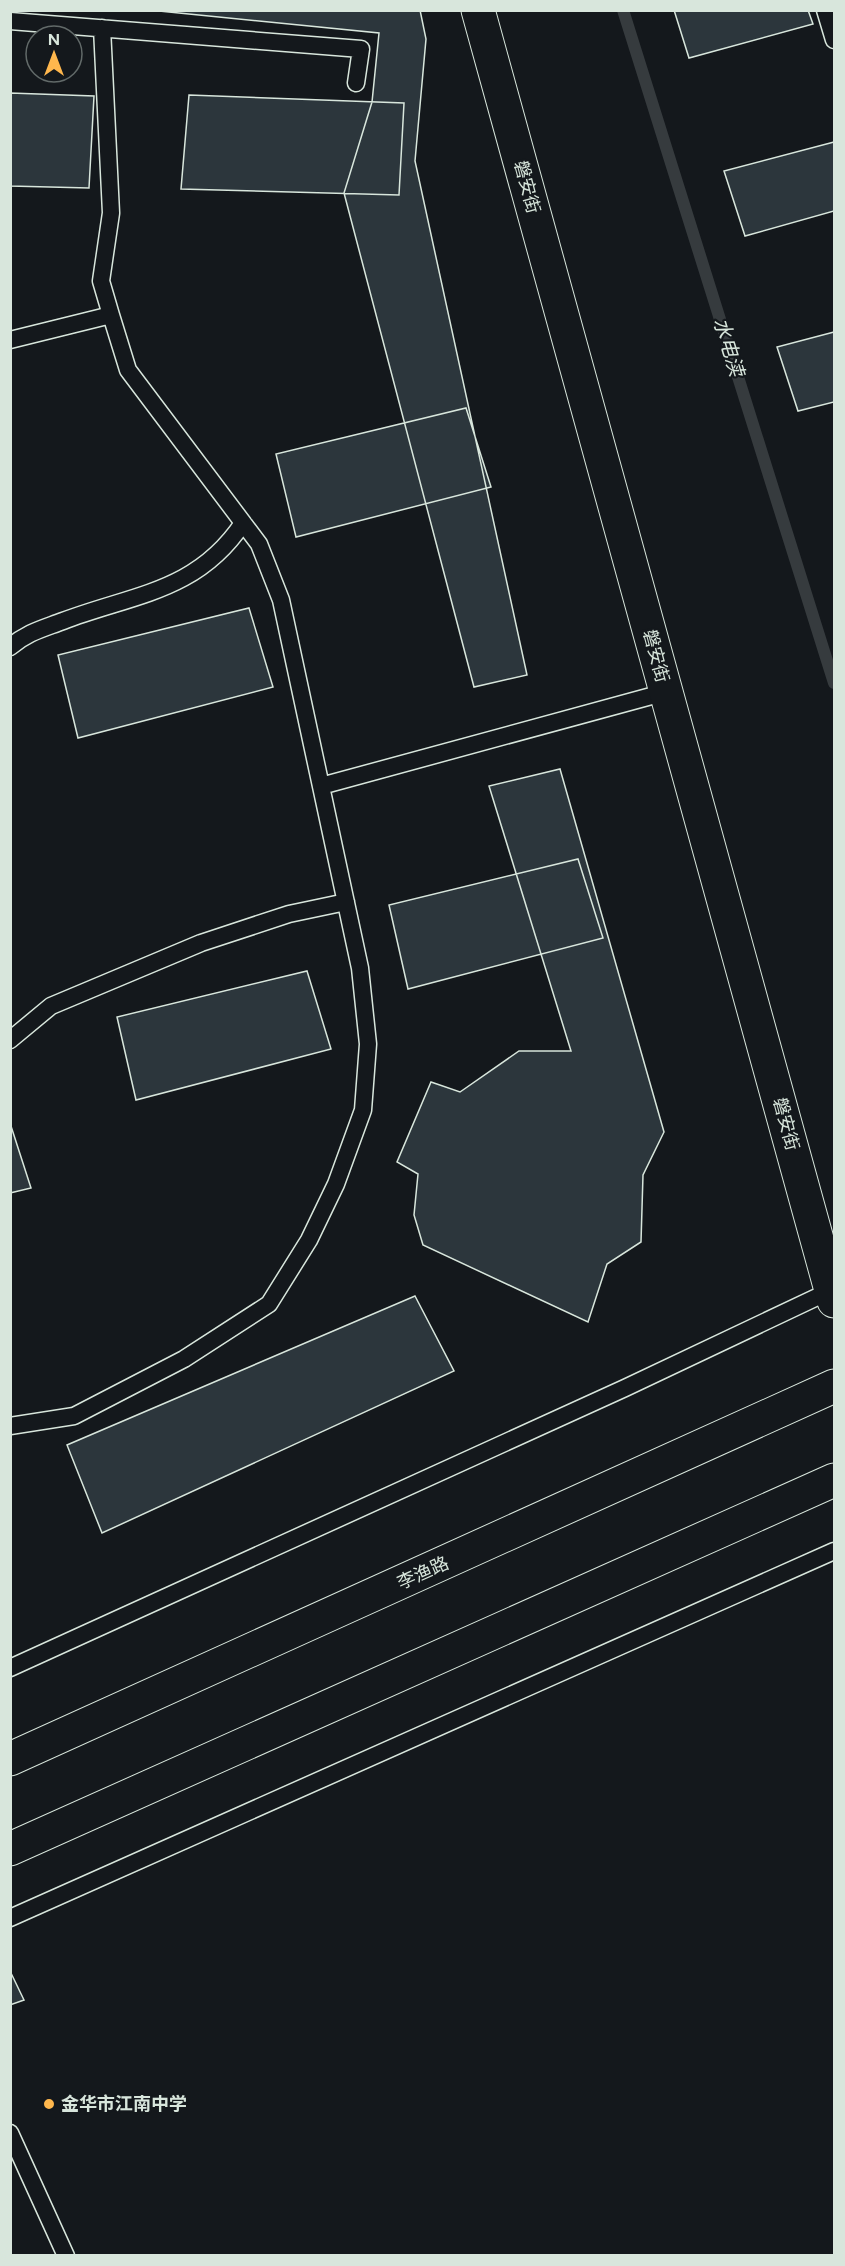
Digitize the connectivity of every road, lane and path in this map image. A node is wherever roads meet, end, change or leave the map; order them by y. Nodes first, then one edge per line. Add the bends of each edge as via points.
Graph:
1 (478, 10) edge
2 (825, 10) edge
3 (10, 21) edge
4 (102, 28) junction
5 (834, 40) edge
6 (356, 83) dead end
7 (111, 315) junction
8 (10, 340) edge
9 (243, 523) junction
10 (10, 647) edge
11 (666, 692) junction
12 (321, 786) junction
13 (346, 902) junction
14 (10, 1041) edge
15 (834, 1293) edge
16 (834, 1386) edge
17 (10, 1426) edge
18 (834, 1480) edge
19 (834, 1551) edge
20 (10, 1668) edge
21 (10, 1759) edge
22 (10, 1849) edge
23 (10, 1918) edge
24 (10, 2133) edge
25 (66, 2256) edge

1 - 11 main road, 磐安街
2 - 5 lane
3 - 4 lane
4 - 6 lane via 361,49
4 - 7 lane via 111,213 101,281
7 - 8 lane
7 - 9 lane via 128,370
9 - 10 lane via 233,539 198,571 160,590 95,608 25,635
9 - 12 lane via 259,544 281,600
11 - 12 lane
11 - 15 main road, 磐安街
12 - 13 lane
13 - 14 lane via 290,914 201,943 51,1006
13 - 17 lane via 360,968 369,1044 363,1110 318,1222 269,1304 184,1359 74,1416
15 - 20 lane
16 - 21 main road, 李渔路
18 - 22 main road
19 - 23 lane
24 - 25 lane

